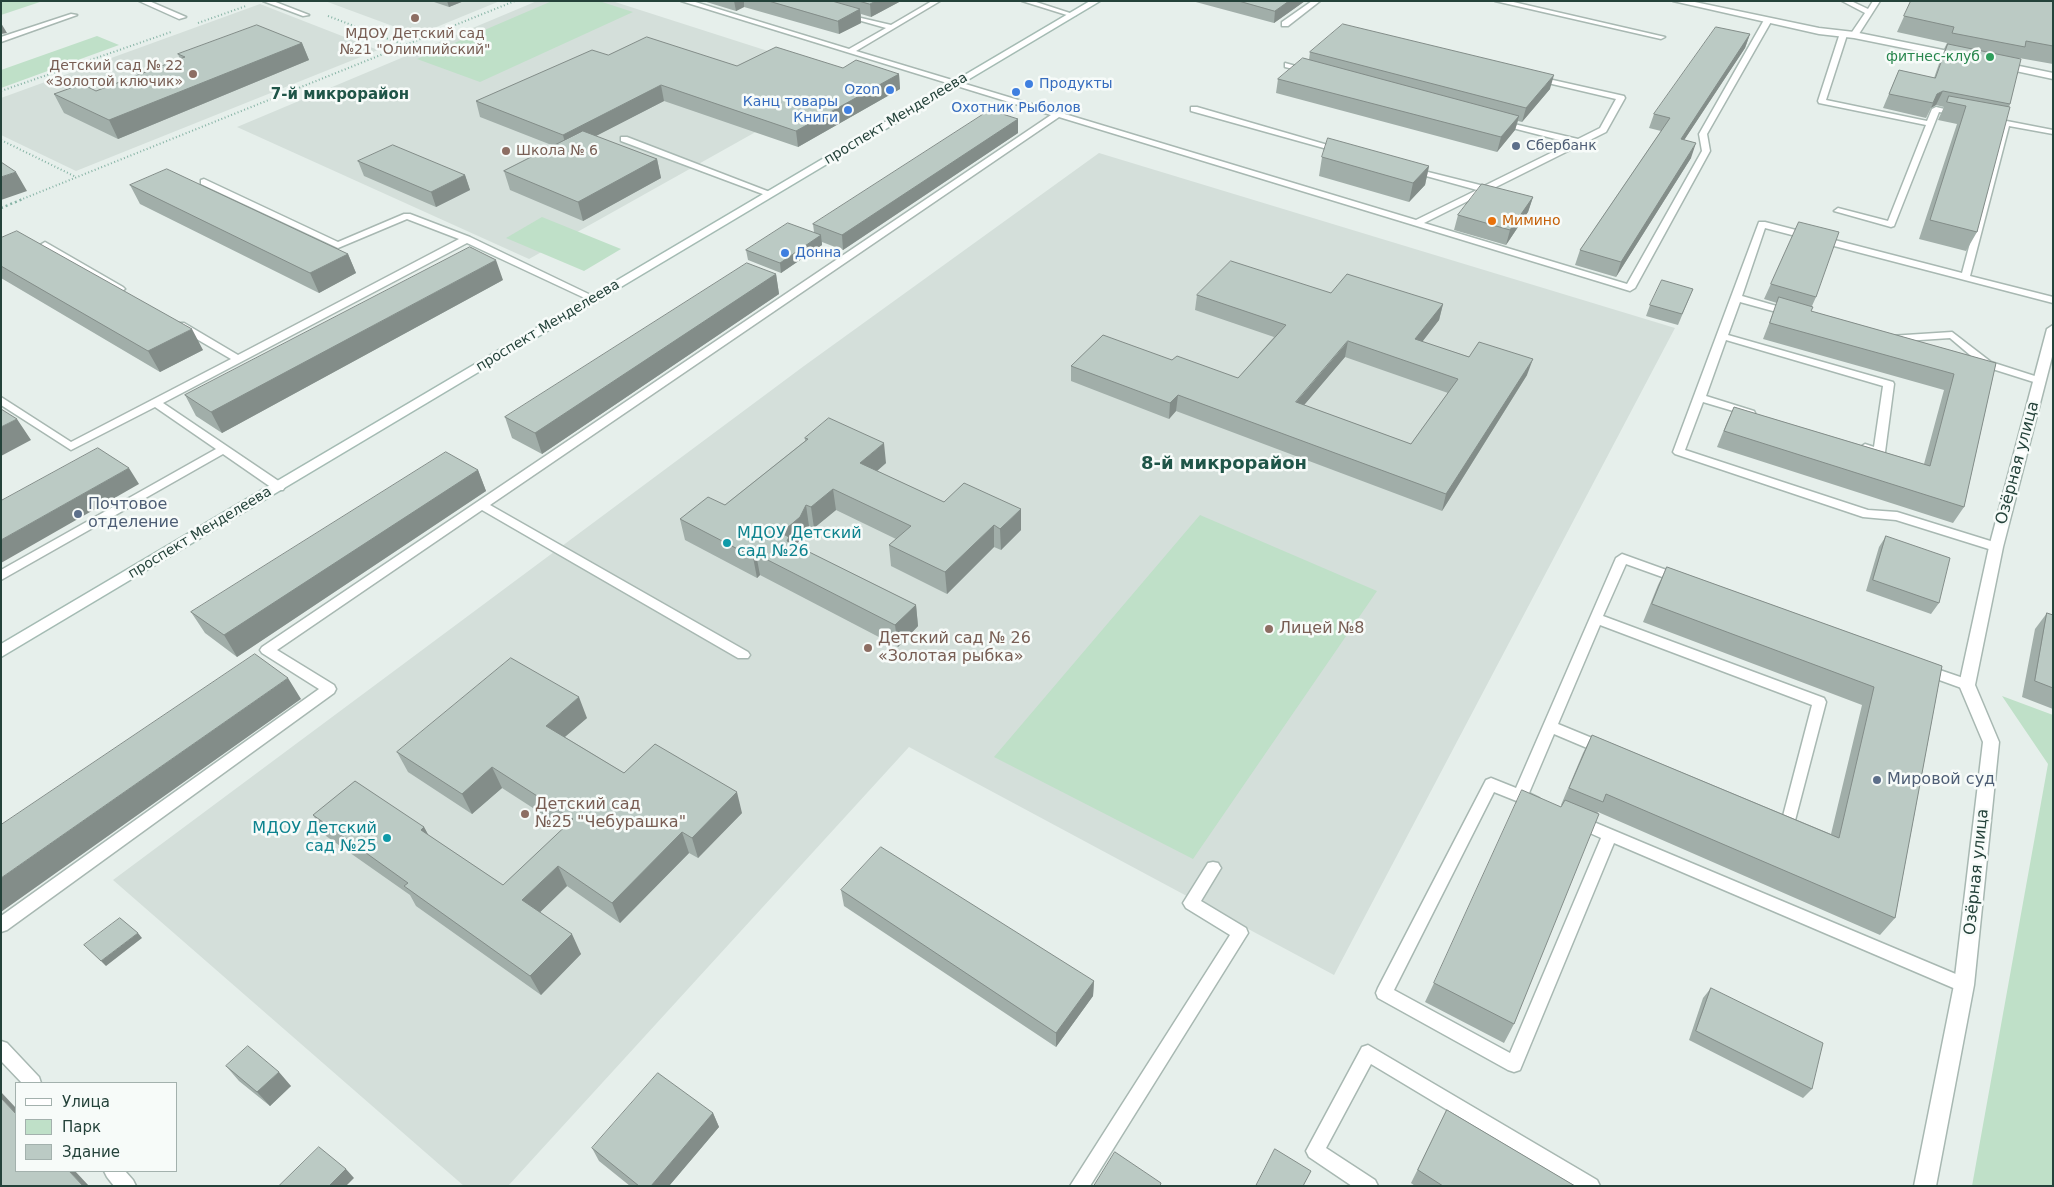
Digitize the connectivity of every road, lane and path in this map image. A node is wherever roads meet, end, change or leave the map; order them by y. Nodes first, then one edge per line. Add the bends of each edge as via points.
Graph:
1 (142, 1) edge
2 (266, 1) edge
3 (515, 1) edge
4 (684, 1) edge
5 (937, 1) edge
6 (1025, 1) edge
7 (1096, 1) edge
8 (1317, 1) edge
9 (1498, 1) edge
10 (1677, 1) edge
11 (1846, 1) edge
12 (1877, 1) edge
13 (246, 6) dead end
14 (836, 12) edge
15 (1869, 12) junction
16 (73, 15) dead end
17 (305, 15) dead end
18 (1072, 15) junction
19 (328, 16) dead end
20 (182, 17) dead end
21 (1768, 20) junction
22 (199, 23) dead end
23 (1285, 24) edge
24 (892, 27) junction
25 (170, 32) dead end
26 (1854, 34) junction
27 (1843, 35) junction
28 (1661, 37) dead end
29 (1, 40) edge
30 (405, 45) junction
31 (851, 51) junction
32 (1288, 65) dead end
33 (1316, 72) edge
34 (1525, 75) edge
35 (2053, 76) edge
36 (957, 83) junction
37 (1, 91) edge
38 (1194, 109) dead end
39 (1058, 114) junction
40 (1963, 114) edge
41 (1980, 118) edge
42 (1494, 120) edge
43 (2006, 123) junction
44 (1930, 124) junction
45 (2053, 132) edge
46 (624, 139) dead end
47 (1, 140) edge
48 (1578, 142) junction
49 (1354, 153) edge
50 (1400, 166) edge
51 (77, 178) junction
52 (204, 182) dead end
53 (1485, 189) junction
54 (771, 194) junction
55 (1, 208) edge
56 (1838, 211) dead end
57 (1417, 223) junction
58 (467, 240) junction
59 (45, 245) edge
60 (1965, 278) junction
61 (129, 295) edge
62 (1737, 298) junction
63 (594, 299) junction
64 (2053, 300) edge
65 (1801, 316) edge
66 (171, 320) edge
67 (2053, 329) edge
68 (1722, 336) junction
69 (1875, 336) edge
70 (238, 359) junction
71 (2040, 381) junction
72 (1699, 397) junction
73 (1, 400) edge
74 (156, 402) junction
75 (1756, 415) edge
76 (1851, 444) edge
77 (224, 449) junction
78 (279, 487) junction
79 (481, 505) junction
80 (1996, 547) junction
81 (1, 576) edge
82 (1688, 582) edge
83 (1597, 619) junction
84 (1, 651) edge
85 (743, 655) dead end
86 (1912, 665) edge
87 (1967, 686) junction
88 (1551, 727) junction
89 (1615, 753) edge
90 (1520, 797) junction
91 (1547, 808) edge
92 (1565, 816) edge
93 (1770, 817) edge
94 (1610, 835) junction
95 (1213, 868) dead end
96 (1, 925) edge
97 (1964, 985) junction
98 (1, 1049) edge
99 (32, 1082) edge
100 (114, 1172) edge
101 (126, 1186) edge
102 (1078, 1186) edge
103 (1368, 1186) edge
104 (1591, 1186) edge
105 (1924, 1186) edge

1 - 20 lane
2 - 17 lane
3 - 30 path
4 - 31 lane
5 - 24 lane
6 - 18 lane
7 - 18 street, проспект Менделеева
8 - 23 lane
9 - 28 lane
10 - 21 street
11 - 15 lane
12 - 15 lane
13 - 22 path
14 - 24 lane
15 - 26 lane
16 - 29 lane
18 - 36 street, проспект Менделеева
19 - 30 path
21 - 27 street
21 - 57 lane via 1703,134 1706,151 1630,288
24 - 31 lane
25 - 37 path
26 - 27 street
26 - 35 street
27 - 44 lane via 1822,101
30 - 51 path
31 - 36 lane
32 - 33 lane
34 - 48 lane via 1621,98 1603,130
36 - 39 lane
36 - 54 street, проспект Менделеева
38 - 49 lane
39 - 57 lane
39 - 79 lane
40 - 44 lane via 1936,109
41 - 43 lane
42 - 48 lane
43 - 45 lane
43 - 60 lane
44 - 56 lane via 1891,224
46 - 54 lane
47 - 51 path
48 - 53 lane
50 - 53 lane
51 - 55 path
52 - 58 lane via 338,245 407,216
53 - 57 lane
54 - 63 street, проспект Менделеева
58 - 63 lane
58 - 70 lane
59 - 61 lane
60 - 62 lane via 1762,224
60 - 64 lane
62 - 65 lane
62 - 68 lane
63 - 78 street, проспект Менделеева
66 - 70 lane
67 - 71 street, Озёрная улица
68 - 72 lane
68 - 76 lane via 1888,384 1879,452
69 - 71 lane via 1884,339 1952,336 1988,364
70 - 74 lane
71 - 80 street, Озёрная улица
72 - 75 lane
72 - 80 lane via 1679,452 1867,514 1897,516
73 - 74 lane via 71,447
74 - 77 lane
77 - 78 lane
77 - 81 lane
78 - 84 street, проспект Менделеева
79 - 85 lane
79 - 96 lane via 267,650 328,689
80 - 87 street, Озёрная улица
82 - 83 lane via 1622,558
83 - 88 lane
83 - 93 lane via 1819,702 1788,824
86 - 87 lane
87 - 97 street, Озёрная улица via 1991,742
88 - 89 lane
88 - 90 lane
90 - 91 lane
90 - 94 lane via 1492,784 1384,994 1514,1064
92 - 94 lane
94 - 97 lane
95 - 102 lane via 1191,903 1240,933
97 - 105 street, Озёрная улица
98 - 99 lane
100 - 101 lane
103 - 104 lane via 1315,1151 1368,1053

